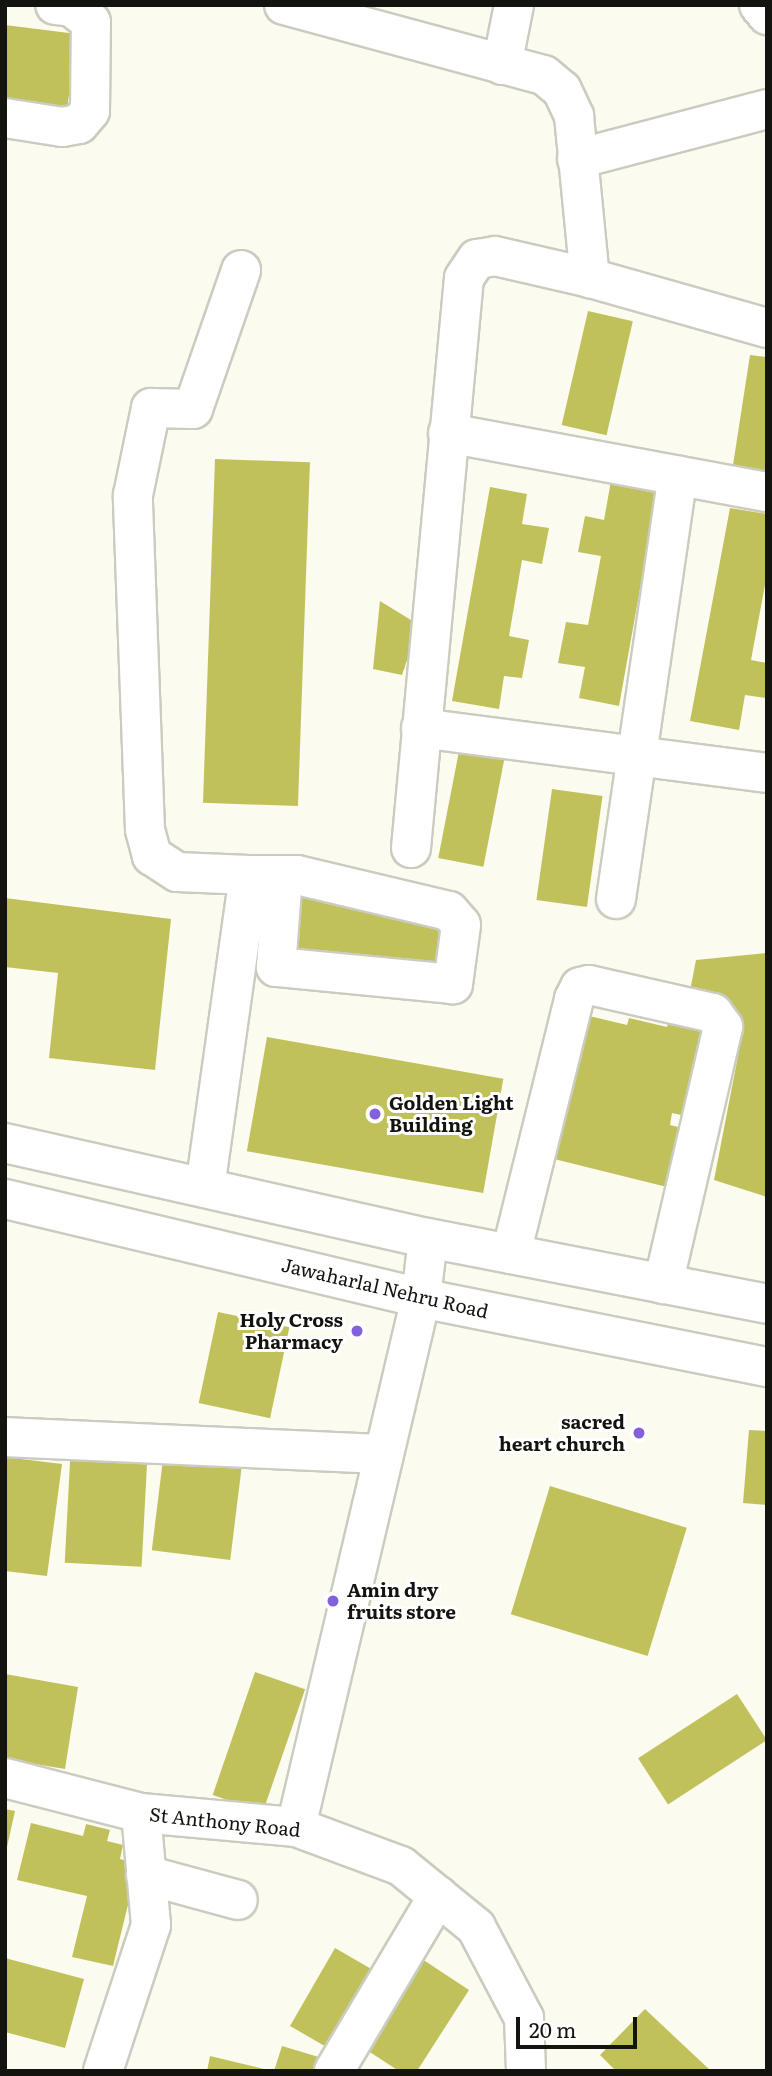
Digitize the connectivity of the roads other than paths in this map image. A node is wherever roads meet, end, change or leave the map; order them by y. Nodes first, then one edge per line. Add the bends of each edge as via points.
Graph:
1 (55, 5) edge
2 (284, 5) edge
3 (514, 5) edge
4 (759, 5) edge
5 (767, 15) edge
6 (502, 65) junction
7 (767, 109) edge
8 (5, 118) edge
9 (577, 159) junction
10 (242, 270) dead end
11 (590, 278) junction
12 (767, 328) edge
13 (448, 433) junction
14 (678, 476) junction
15 (767, 492) edge
16 (421, 728) junction
17 (637, 756) junction
18 (767, 773) edge
19 (411, 848) dead end
20 (266, 875) junction
21 (616, 899) dead end
22 (5, 1143) edge
23 (205, 1188) junction
24 (5, 1199) edge
25 (428, 1238) junction
26 (511, 1254) junction
27 (663, 1283) junction
28 (765, 1296) edge
29 (421, 1298) junction
30 (767, 1367) edge
31 (5, 1437) edge
32 (384, 1454) junction
33 (5, 1778) edge
34 (141, 1813) junction
35 (296, 1826) junction
36 (146, 1875) junction
37 (438, 1896) junction
38 (238, 1900) dead end
39 (103, 2071) edge
40 (334, 2071) edge
41 (526, 2071) edge

1 - 8 street via 72,7 91,22 90,111 79,124 62,127
2 - 6 street
3 - 6 street
4 - 5 street
6 - 9 street via 544,75 562,90 574,116
7 - 9 street
9 - 11 street
10 - 20 street via 193,409 151,408 133,495 145,830 152,856 177,872
11 - 12 street
11 - 13 street via 495,256 477,260 461,294
13 - 14 street
13 - 16 street
14 - 15 street
14 - 17 street
16 - 17 street
16 - 19 street
17 - 18 street
17 - 21 street
20 - 20 street via 449,911 461,925 453,984 276,967
20 - 23 street
22 - 23 street
23 - 25 street
24 - 29 street, Jawaharlal Nehru Road
25 - 26 street
25 - 29 street
26 - 27 street
26 - 27 street via 574,999 580,987 589,985 713,1013 723,1027
27 - 28 street
29 - 30 street, Jawaharlal Nehru Road
29 - 32 street
31 - 32 street
32 - 35 street
33 - 34 street, St Anthony Road
34 - 35 street, St Anthony Road
34 - 36 street
35 - 37 street, St Anthony Road via 401,1866
36 - 38 street
36 - 39 street via 151,1924
37 - 40 street
37 - 41 street, St Anthony Road via 476,1927 524,2018

